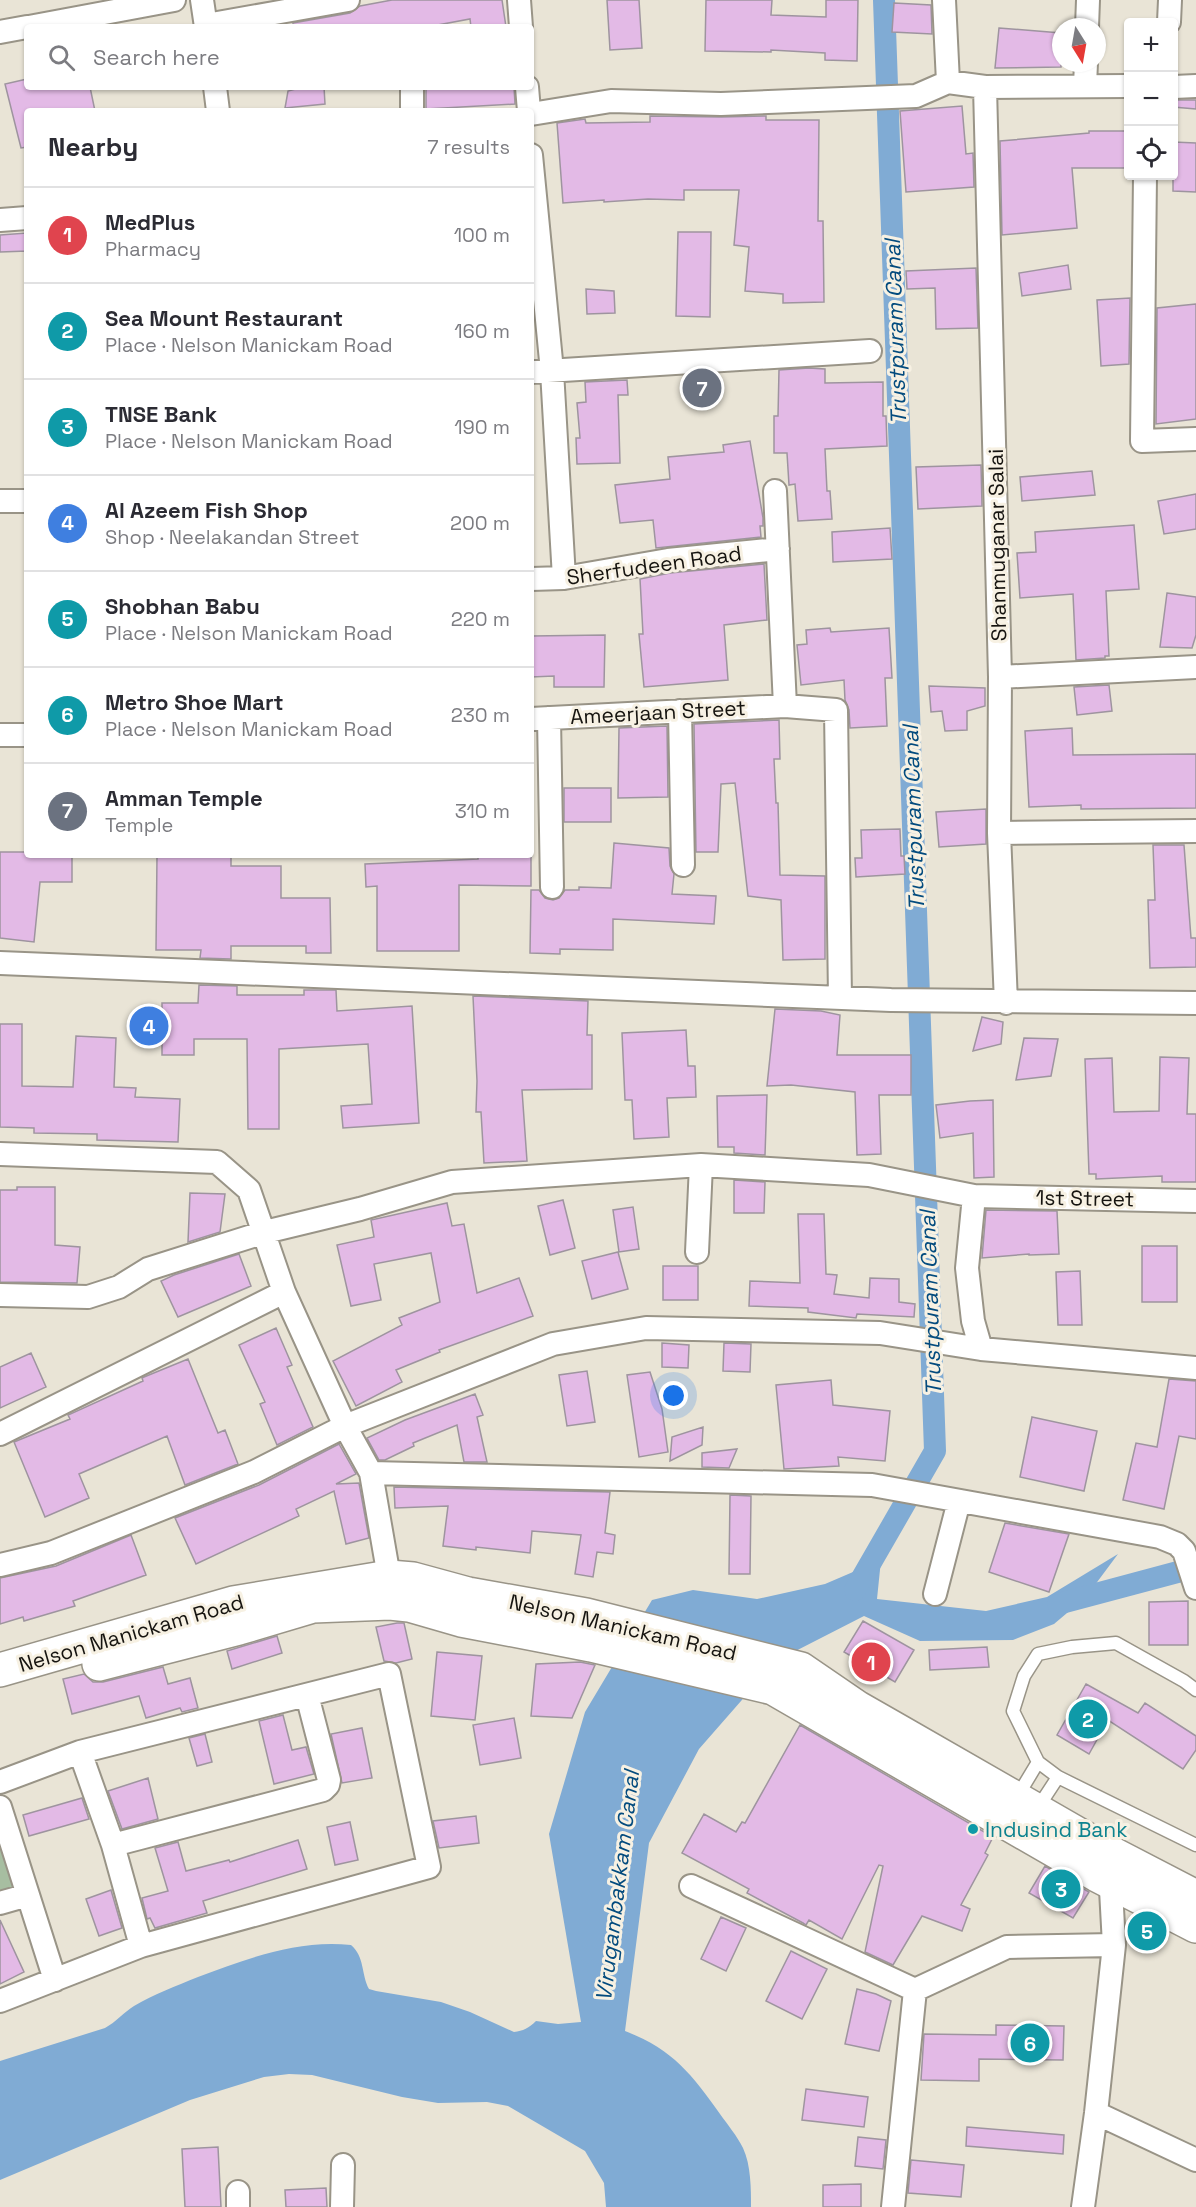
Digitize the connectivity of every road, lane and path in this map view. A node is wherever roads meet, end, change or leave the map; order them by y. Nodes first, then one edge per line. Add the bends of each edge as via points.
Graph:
1 (174, 0) edge
2 (202, 0) edge
3 (348, 0) edge
4 (519, 0) edge
5 (944, 0) edge
6 (1089, 0) edge
7 (1170, 0) edge
8 (1088, 18) edge
9 (1169, 18) edge
10 (44, 24) edge
11 (206, 24) edge
12 (217, 24) edge
13 (521, 24) edge
14 (24, 28) edge
15 (0, 32) edge
16 (1086, 74) edge
17 (948, 82) junction
18 (1124, 85) edge
19 (1196, 86) edge
20 (985, 87) junction
21 (1178, 87) edge
22 (215, 90) edge
23 (412, 90) edge
24 (526, 90) edge
25 (218, 108) edge
26 (412, 108) edge
27 (529, 108) edge
28 (534, 112) edge
29 (1144, 180) edge
30 (24, 218) edge
31 (0, 220) edge
32 (534, 222) edge
33 (536, 266) edge
34 (870, 351) dead end
35 (541, 372) edge
36 (1196, 439) edge
37 (775, 491) dead end
38 (0, 501) edge
39 (24, 501) edge
40 (778, 549) junction
41 (564, 578) junction
42 (534, 579) edge
43 (1196, 667) edge
44 (1000, 677) junction
45 (785, 706) junction
46 (680, 711) junction
47 (540, 718) edge
48 (0, 735) edge
49 (24, 735) edge
50 (1196, 831) edge
51 (999, 833) junction
52 (684, 865) dead end
53 (552, 887) dead end
54 (0, 963) edge
55 (840, 998) junction
56 (1006, 1003) junction
57 (1196, 1003) edge
58 (0, 1154) edge
59 (701, 1165) junction
60 (974, 1196) junction
61 (1196, 1201) edge
62 (265, 1232) junction
63 (697, 1252) dead end
64 (284, 1292) junction
65 (0, 1295) edge
66 (981, 1349) junction
67 (1196, 1368) edge
68 (345, 1426) junction
69 (0, 1434) edge
70 (371, 1473) junction
71 (959, 1501) junction
72 (0, 1565) edge
73 (389, 1577) junction
74 (1194, 1582) edge
75 (935, 1594) dead end
76 (588, 1630) junction
77 (0, 1670) edge
78 (0, 1690) edge
79 (1196, 1690) edge
80 (307, 1695) junction
81 (80, 1752) junction
82 (1038, 1762) junction
83 (1058, 1777) junction
84 (0, 1782) edge
85 (1026, 1804) junction
86 (0, 1807) edge
87 (113, 1845) junction
88 (1196, 1845) edge
89 (1110, 1867) junction
90 (691, 1886) dead end
91 (28, 1895) junction
92 (0, 1903) edge
93 (1196, 1903) edge
94 (1114, 1945) junction
95 (141, 1946) junction
96 (55, 1980) junction
97 (915, 1990) junction
98 (0, 2001) edge
99 (1096, 2113) junction
100 (1196, 2160) edge
101 (343, 2165) dead end
102 (342, 2207) edge
103 (893, 2207) edge
104 (1083, 2207) edge

1 - 10 street
2 - 11 street
3 - 12 street
4 - 13 street
5 - 17 street
6 - 8 street
7 - 9 street
14 - 15 street
16 - 18 street
16 - 20 street
17 - 20 street
17 - 28 street via 916,96 721,104 611,101
19 - 21 street
20 - 44 street, Shanmuganar Salai
22 - 25 street
23 - 26 street
24 - 27 street
29 - 36 street via 1142,441
30 - 31 street
32 - 33 street
33 - 35 street
34 - 35 street
35 - 41 street
37 - 40 street
38 - 39 street
40 - 41 street, Sherfudeen Road
40 - 45 street
41 - 42 street, Sherfudeen Road
43 - 44 street
44 - 51 street, Shanmuganar Salai
45 - 46 street, Ameerjaan Street
45 - 55 street, Ameerjaan Street via 836,710
46 - 47 street, Ameerjaan Street
46 - 52 street
47 - 53 street
48 - 49 street
50 - 51 street
51 - 56 street, Shanmuganar Salai
54 - 55 street
55 - 56 street
56 - 57 street
58 - 62 street via 217,1162 249,1190
59 - 60 street, 1st Street via 869,1175
59 - 62 street, 1st Street via 452,1182
59 - 63 street
60 - 61 street, 1st Street
60 - 66 street via 966,1268
62 - 64 street
62 - 65 street, 1st Street via 148,1269 119,1287 88,1297
64 - 68 street
64 - 69 street
66 - 67 street
66 - 68 street via 880,1333 646,1328 553,1344
68 - 70 street
68 - 72 street via 254,1472 51,1553
70 - 71 street via 872,1485
70 - 73 street
71 - 74 street via 1160,1537 1184,1551
71 - 75 street
73 - 76 main road, Nelson Manickam Road via 413,1579
73 - 77 main road, Nelson Manickam Road via 233,1603
76 - 78 main road, Nelson Manickam Road via 461,1620 390,1603 313,1606
76 - 85 main road, Nelson Manickam Road via 801,1668 858,1708
76 - 89 main road, Nelson Manickam Road via 773,1688
79 - 82 lane via 1116,1643 1038,1654 1024,1676 1013,1711
80 - 81 street
80 - 87 street via 329,1780 323,1790
80 - 95 street via 390,1674 429,1867
81 - 84 street
81 - 87 street
82 - 83 lane
82 - 85 lane
83 - 85 lane
83 - 88 lane
85 - 89 main road, Nelson Manickam Road
86 - 91 street
87 - 95 street
89 - 93 main road, Nelson Manickam Road
89 - 94 street
90 - 97 street
91 - 92 street
91 - 96 street
94 - 97 street via 1007,1947
94 - 99 street
95 - 96 street
96 - 98 street
97 - 103 street
99 - 100 street
99 - 104 street
101 - 102 street

